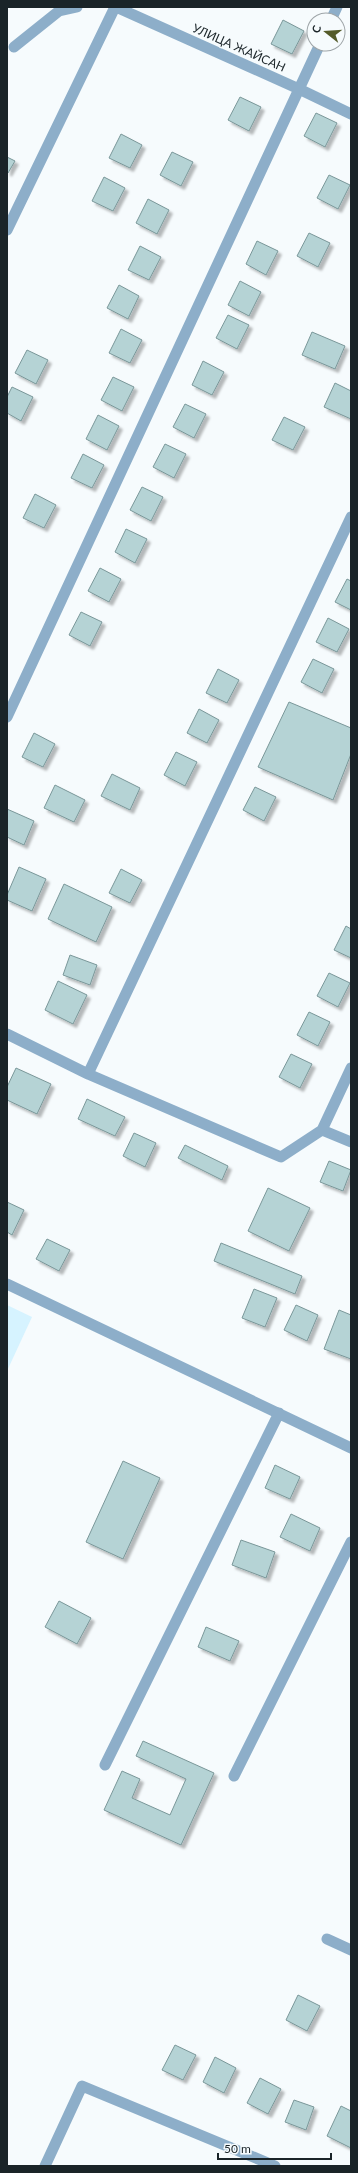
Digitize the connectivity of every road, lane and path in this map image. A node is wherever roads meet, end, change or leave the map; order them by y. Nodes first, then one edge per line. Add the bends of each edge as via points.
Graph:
1 (77, 7) edge
2 (115, 7) edge
3 (14, 47) dead end
4 (316, 52) edge
5 (299, 89) junction
6 (351, 114) edge
7 (7, 230) edge
8 (351, 517) edge
9 (7, 717) edge
10 (7, 1034) edge
11 (351, 1068) edge
12 (88, 1074) junction
13 (322, 1130) junction
14 (351, 1142) edge
15 (7, 1284) edge
16 (279, 1413) junction
17 (351, 1448) edge
18 (351, 1542) edge
19 (104, 1765) dead end
20 (234, 1776) dead end
21 (327, 1939) dead end
22 (351, 1950) edge
23 (45, 2166) edge
24 (275, 2166) edge

1 - 3 street via 59,11
2 - 5 street, УЛИЦА ЖАЙСАН
2 - 7 street
4 - 5 street
5 - 6 street, УЛИЦА ЖАЙСАН
5 - 9 street
8 - 12 street
10 - 12 street
11 - 13 street
12 - 13 street via 281,1157
13 - 14 street
15 - 16 street
16 - 17 street
16 - 19 street
18 - 20 street
21 - 22 street
23 - 24 street via 82,2086

